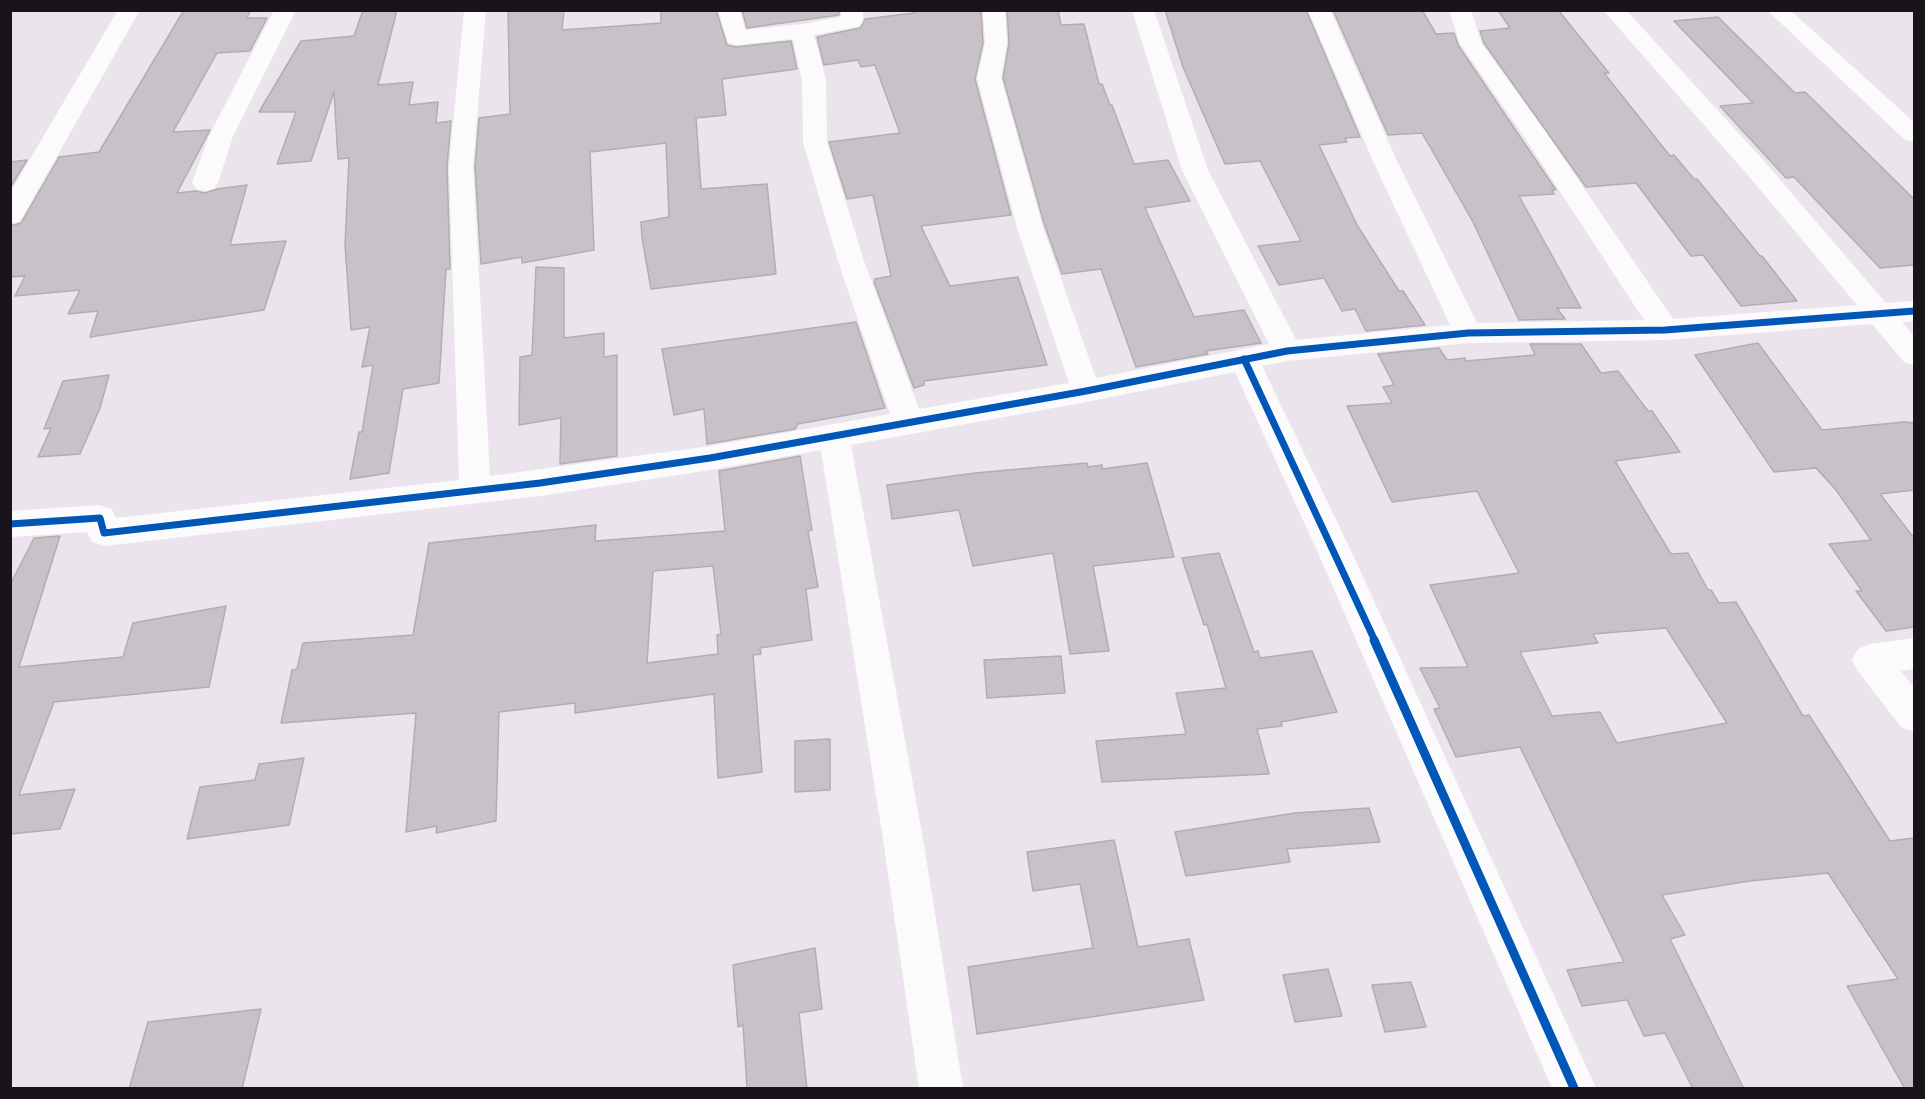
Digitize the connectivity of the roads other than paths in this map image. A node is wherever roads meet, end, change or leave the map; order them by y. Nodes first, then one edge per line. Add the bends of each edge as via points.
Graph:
1 (129, 10) edge
2 (285, 10) edge
3 (475, 10) edge
4 (729, 10) edge
5 (852, 10) edge
6 (994, 10) edge
7 (1143, 10) edge
8 (1319, 10) edge
9 (1460, 10) edge
10 (1613, 10) edge
11 (1777, 10) edge
12 (802, 31) junction
13 (1914, 135) edge
14 (205, 183) dead end
15 (10, 216) edge
16 (1914, 311) edge
17 (1879, 314) junction
18 (1665, 330) junction
19 (1468, 333) junction
20 (1287, 351) junction
21 (1914, 355) edge
22 (1244, 360) junction
23 (1086, 391) junction
24 (908, 422) junction
25 (834, 436) junction
26 (475, 490) junction
27 (10, 524) edge
28 (1914, 654) edge
29 (1914, 715) edge
30 (941, 1089) edge
31 (1574, 1089) edge

1 - 15 street
2 - 14 street via 221,136
3 - 26 street via 461,166
4 - 12 street via 736,38
5 - 12 street via 852,21
6 - 23 street via 996,43 989,78 1031,231
7 - 20 street via 1195,170
8 - 19 street via 1384,160
9 - 18 street via 1471,44
10 - 17 street via 1755,167
11 - 13 street
12 - 24 street via 814,80 815,142 851,261
16 - 17 street
17 - 18 street
17 - 21 street
18 - 19 street
19 - 20 street
20 - 22 street
22 - 23 street
22 - 31 street via 1336,555
23 - 24 street
24 - 25 street
25 - 26 street via 710,458
25 - 30 street
26 - 27 street via 104,533 100,518
28 - 29 street via 1870,660

